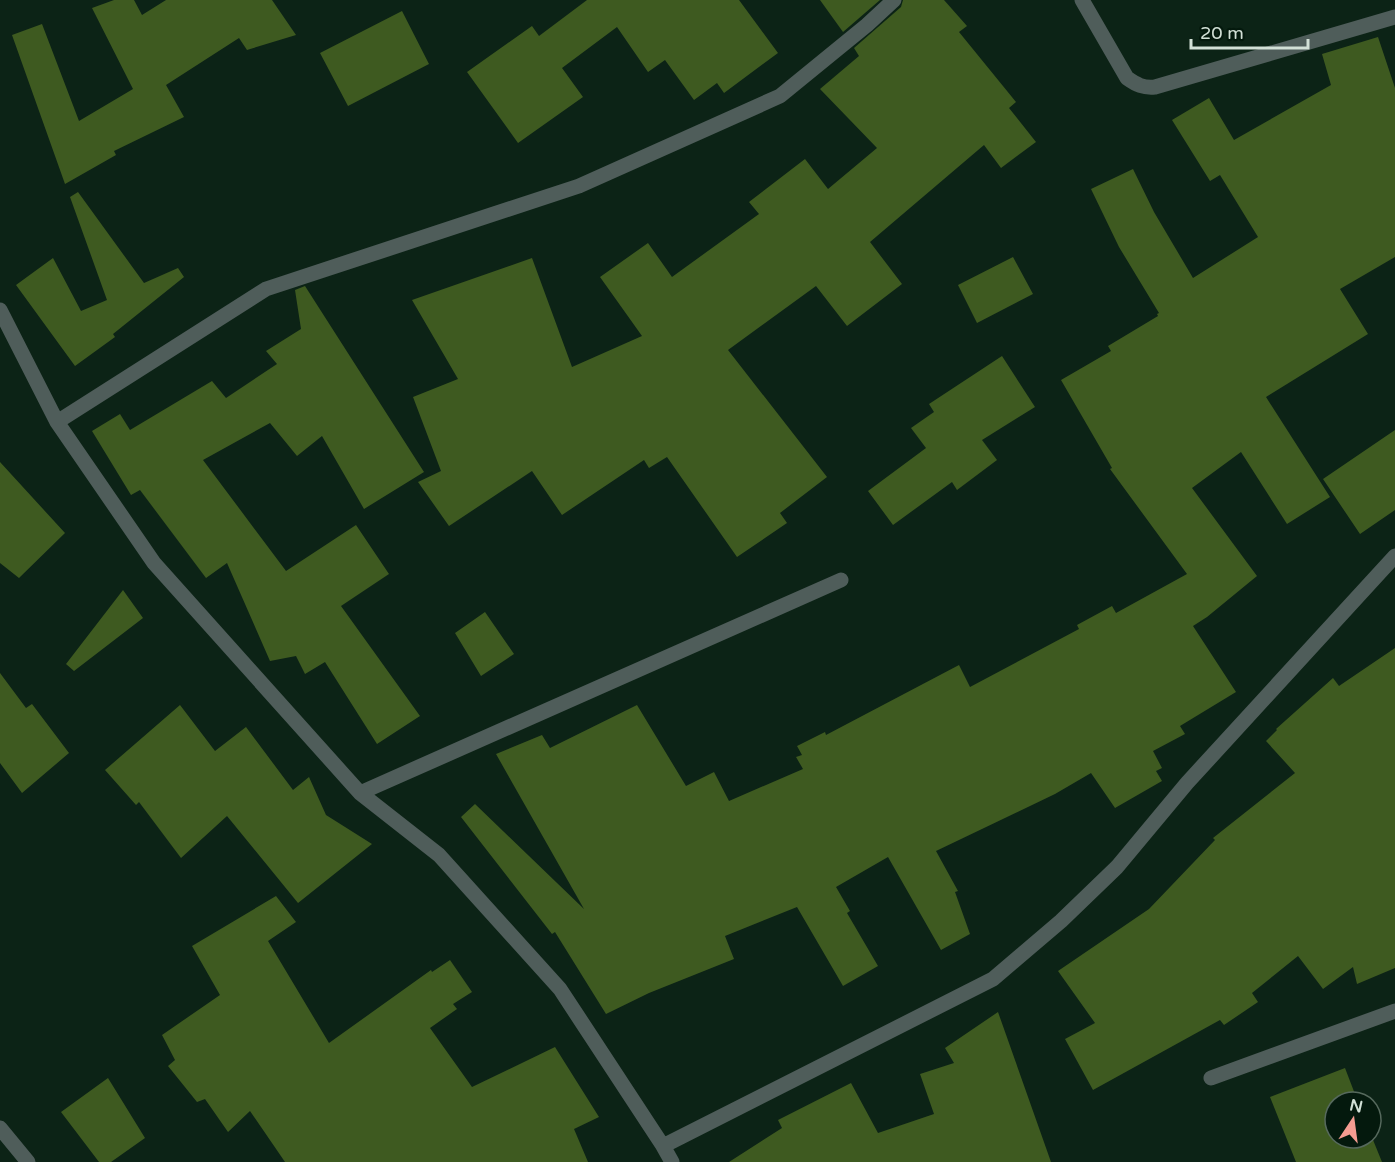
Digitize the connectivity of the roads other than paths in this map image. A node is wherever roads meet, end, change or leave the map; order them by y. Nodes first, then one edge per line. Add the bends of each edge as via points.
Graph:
1 (894, 0) edge
2 (1083, 0) edge
3 (1395, 17) edge
4 (0, 310) edge
5 (57, 422) junction
6 (1395, 556) edge
7 (841, 580) dead end
8 (360, 793) junction
9 (1395, 1011) edge
10 (1211, 1078) dead end
11 (0, 1128) edge
12 (663, 1146) junction
13 (28, 1162) edge
14 (672, 1162) edge

1 - 5 street via 780,96 579,186 266,290
2 - 3 street via 1127,78 1145,88
4 - 5 street
5 - 8 street via 154,563
6 - 12 street via 1187,783 1117,867 993,979
7 - 8 street
8 - 12 street via 439,855 560,989
9 - 10 street
11 - 13 street
12 - 14 street

